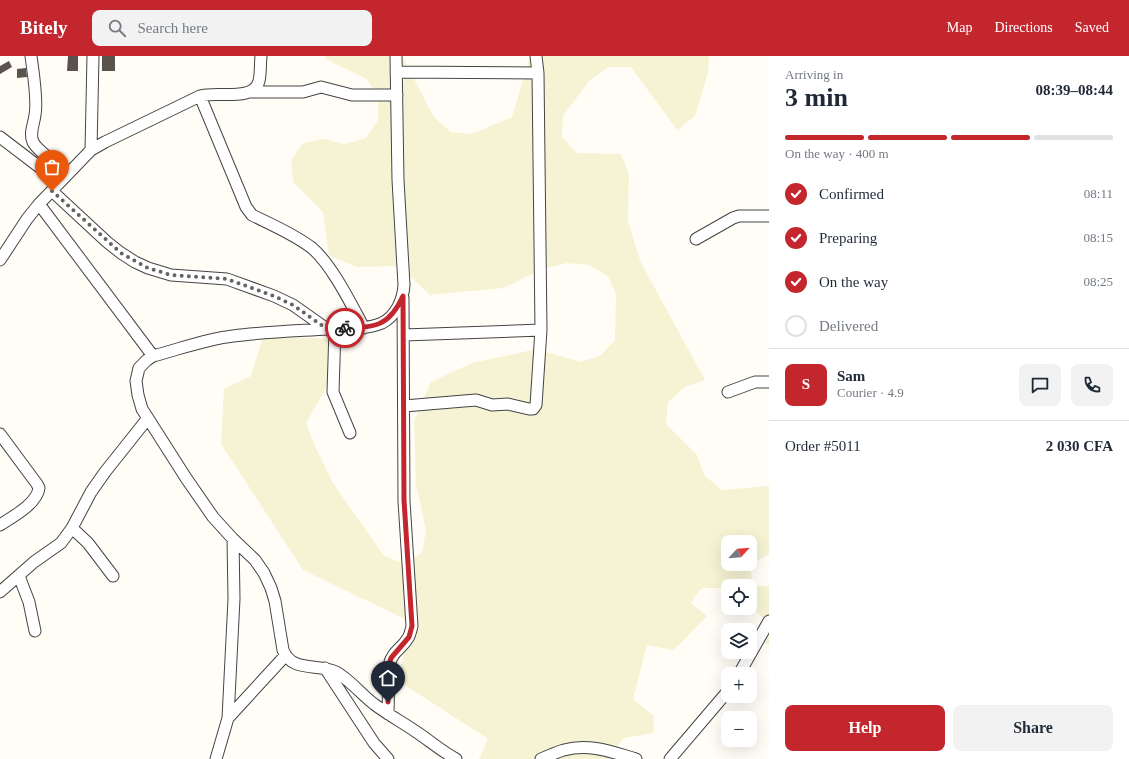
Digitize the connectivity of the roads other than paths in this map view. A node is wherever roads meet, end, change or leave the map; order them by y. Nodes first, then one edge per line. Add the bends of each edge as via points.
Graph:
1 (31, 56) edge
2 (92, 56) edge
3 (261, 56) edge
4 (396, 56) edge
5 (536, 56) edge
6 (396, 72) junction
7 (538, 74) junction
8 (252, 92) junction
9 (397, 95) junction
10 (200, 96) junction
11 (0, 137) edge
12 (92, 150) junction
13 (51, 176) junction
14 (56, 187) junction
15 (39, 204) junction
16 (769, 216) edge
17 (696, 240) dead end
18 (0, 260) edge
19 (403, 296) junction
20 (364, 328) junction
21 (331, 329) junction
22 (541, 330) junction
23 (404, 335) junction
24 (153, 356) junction
25 (769, 382) edge
26 (728, 392) dead end
27 (404, 406) junction
28 (148, 418) junction
29 (350, 433) dead end
30 (0, 434) edge
31 (0, 525) edge
32 (72, 528) junction
33 (233, 539) junction
34 (19, 576) junction
35 (113, 576) dead end
36 (0, 592) edge
37 (769, 621) edge
38 (35, 631) dead end
39 (285, 656) junction
40 (743, 667) edge
41 (325, 668) junction
42 (721, 699) edge
43 (388, 714) junction
44 (228, 718) junction
45 (216, 759) edge
46 (388, 759) edge
47 (456, 759) edge
48 (541, 759) edge
49 (636, 759) edge
50 (670, 759) edge

1 - 13 street via 36,108 32,127 33,141 50,160
2 - 12 street
3 - 8 street via 259,81
4 - 6 street
5 - 7 street
6 - 7 street
6 - 9 street
7 - 22 street
8 - 9 street via 303,92 321,87 352,95
8 - 10 street
9 - 19 street
10 - 12 street
10 - 20 street via 246,207 252,215 312,248 345,292
11 - 13 street
12 - 14 street
13 - 14 street
14 - 15 street
14 - 21 street via 107,242 134,262 171,275 227,279 293,305
15 - 18 street
15 - 24 street
16 - 17 street via 739,216
19 - 20 street via 398,308 390,317 382,323
19 - 23 street
20 - 21 street
21 - 24 street via 233,336
21 - 29 street via 334,392
22 - 23 street
22 - 27 street via 536,404 533,409 508,404 492,405 476,400
23 - 27 street
24 - 28 street via 139,368 136,381 138,395
25 - 26 street via 755,382
27 - 43 street via 404,500 412,626 409,637 396,651 389,665
28 - 32 street via 91,492
28 - 33 street via 213,517
30 - 31 street via 39,488 36,497 26,507
32 - 34 street via 61,543
32 - 35 street via 88,543
33 - 39 street via 255,560 271,588
33 - 44 street via 234,599
34 - 36 street
34 - 38 street via 29,602
37 - 40 street
39 - 41 street via 296,665
39 - 44 street
41 - 43 street via 339,673
41 - 46 street via 374,743
42 - 50 street
43 - 47 street
44 - 45 street
48 - 49 street via 563,750 588,747

